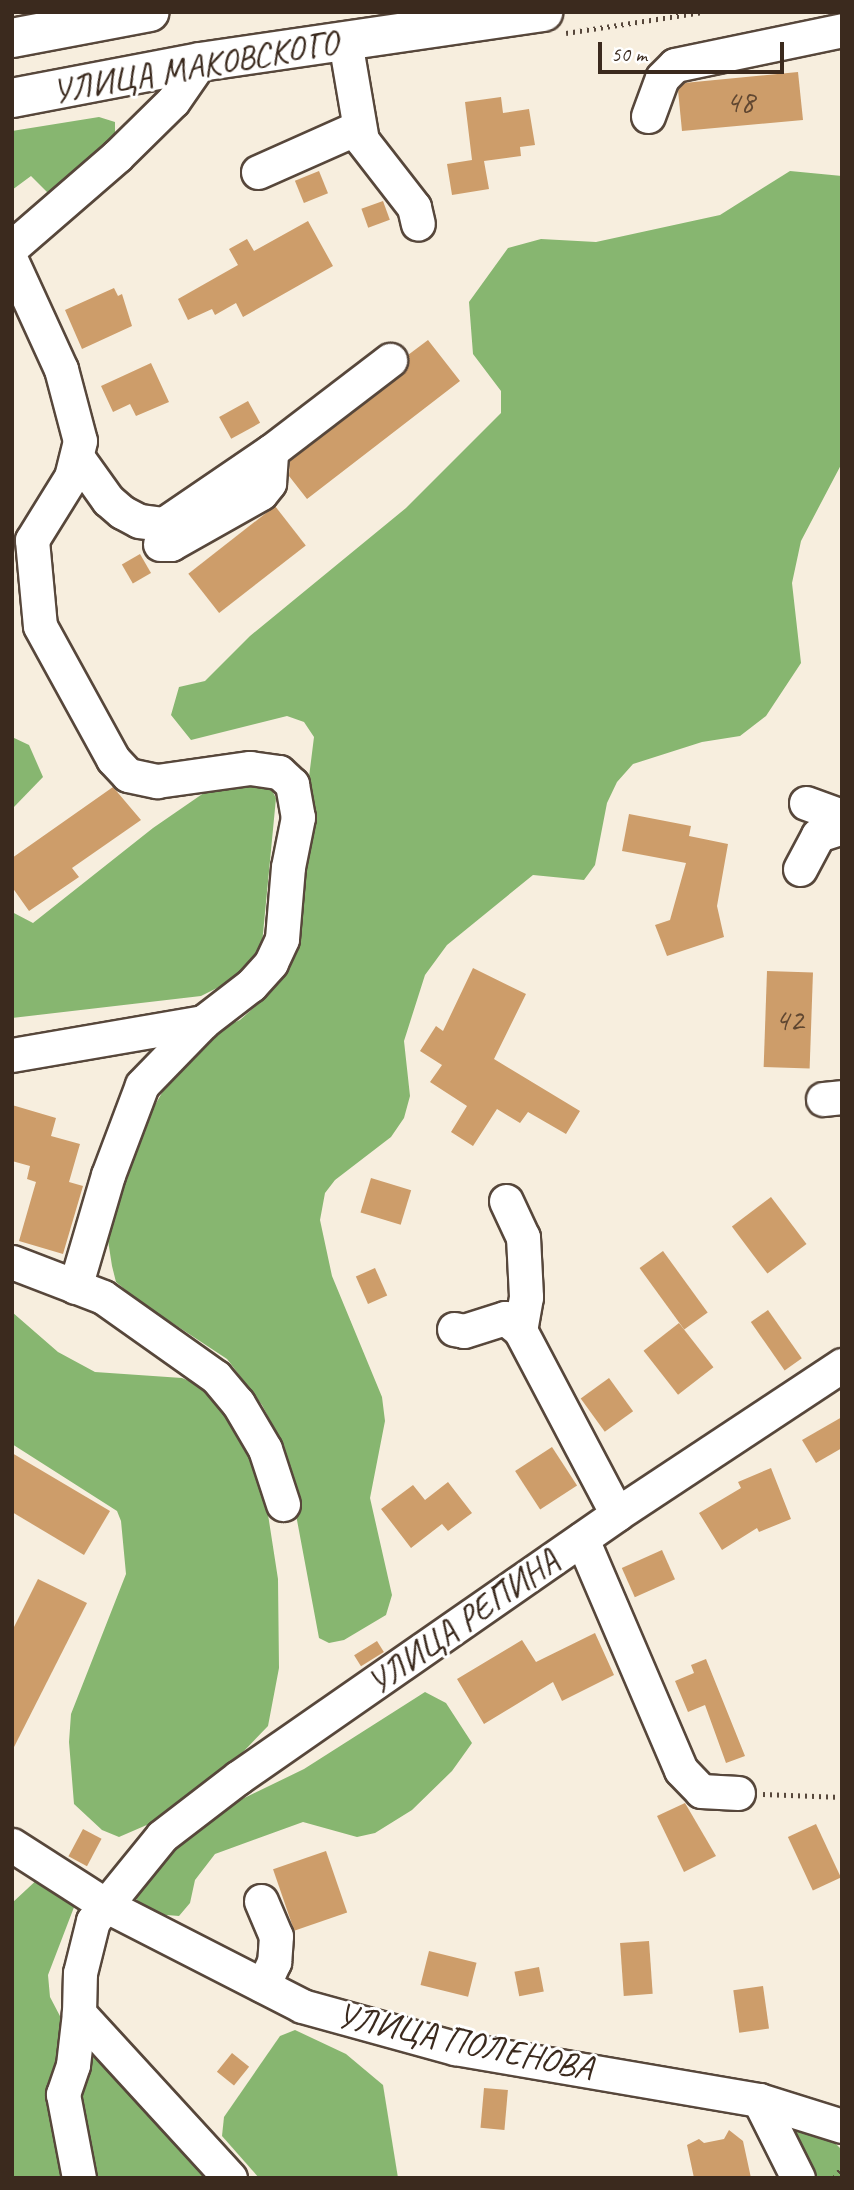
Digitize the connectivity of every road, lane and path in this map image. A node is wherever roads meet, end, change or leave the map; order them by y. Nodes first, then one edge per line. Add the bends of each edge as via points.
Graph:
1 (150, 12) edge
2 (543, 12) edge
3 (55, 21) edge
4 (842, 30) edge
5 (12, 38) edge
6 (345, 41) junction
7 (200, 62) junction
8 (12, 98) edge
9 (648, 116) dead end
10 (357, 128) junction
11 (258, 172) dead end
12 (418, 224) dead end
13 (12, 247) edge
14 (12, 262) edge
15 (390, 360) dead end
16 (78, 458) junction
17 (806, 803) dead end
18 (842, 816) edge
19 (842, 827) edge
20 (800, 869) dead end
21 (203, 1022) junction
22 (12, 1055) edge
23 (506, 1201) dead end
24 (12, 1262) edge
25 (75, 1287) junction
26 (454, 1329) dead end
27 (520, 1329) junction
28 (842, 1365) edge
29 (283, 1504) dead end
30 (617, 1514) junction
31 (582, 1539) junction
32 (738, 1793) joint
33 (842, 1797) edge
34 (12, 1845) edge
35 (261, 1900) dead end
36 (107, 1906) junction
37 (263, 1986) junction
38 (79, 2013) junction
39 (759, 2100) junction
40 (842, 2126) edge
41 (842, 2166) edge
42 (79, 2178) edge
43 (230, 2178) edge
44 (798, 2178) edge
45 (834, 2178) edge

1 - 3 highway, УЛИЦА МАКОВСКОГО
2 - 6 highway, УЛИЦА МАКОВСКОГО
3 - 5 highway, УЛИЦА МАКОВСКОГО
4 - 9 street via 675,65 662,78
6 - 7 highway, УЛИЦА МАКОВСКОГО
6 - 10 street
7 - 8 highway, УЛИЦА МАКОВСКОГО
7 - 13 street via 173,101 127,147
10 - 11 street
10 - 12 street via 369,151 414,207
14 - 16 street via 61,369 77,419
15 - 16 street via 271,451 164,524 139,521 108,500
16 - 21 street via 71,477 38,526 31,562 40,626 113,759 128,775 157,781 250,768 279,772 292,784 298,817 282,939 271,963 251,985
17 - 18 street
19 - 20 street via 818,835
21 - 22 street
21 - 25 street via 142,1085 108,1175
23 - 27 street via 523,1237 526,1297
24 - 25 street
25 - 29 street via 103,1297 216,1377 238,1403 265,1449
26 - 27 street via 464,1331 505,1318
27 - 30 street
28 - 30 street, УЛИЦА РЕПИНА
30 - 31 street, УЛИЦА РЕПИНА
31 - 32 street via 681,1770 701,1791
31 - 36 street, УЛИЦА РЕПИНА via 239,1777 162,1836
32 - 33 path
34 - 36 street, УЛИЦА ПОЛЕНОВА
35 - 37 street via 276,1937 274,1962
36 - 37 street, УЛИЦА ПОЛЕНОВА
36 - 38 street, УЛИЦА РЕПИНА via 93,1921 84,1950
37 - 39 street, УЛИЦА ПОЛЕНОВА via 302,2006 455,2048
38 - 42 street, УЛИЦА РЕПИНА via 73,2065 64,2094
38 - 43 street
39 - 40 street, УЛИЦА ПОЛЕНОВА
39 - 44 street
41 - 45 path

